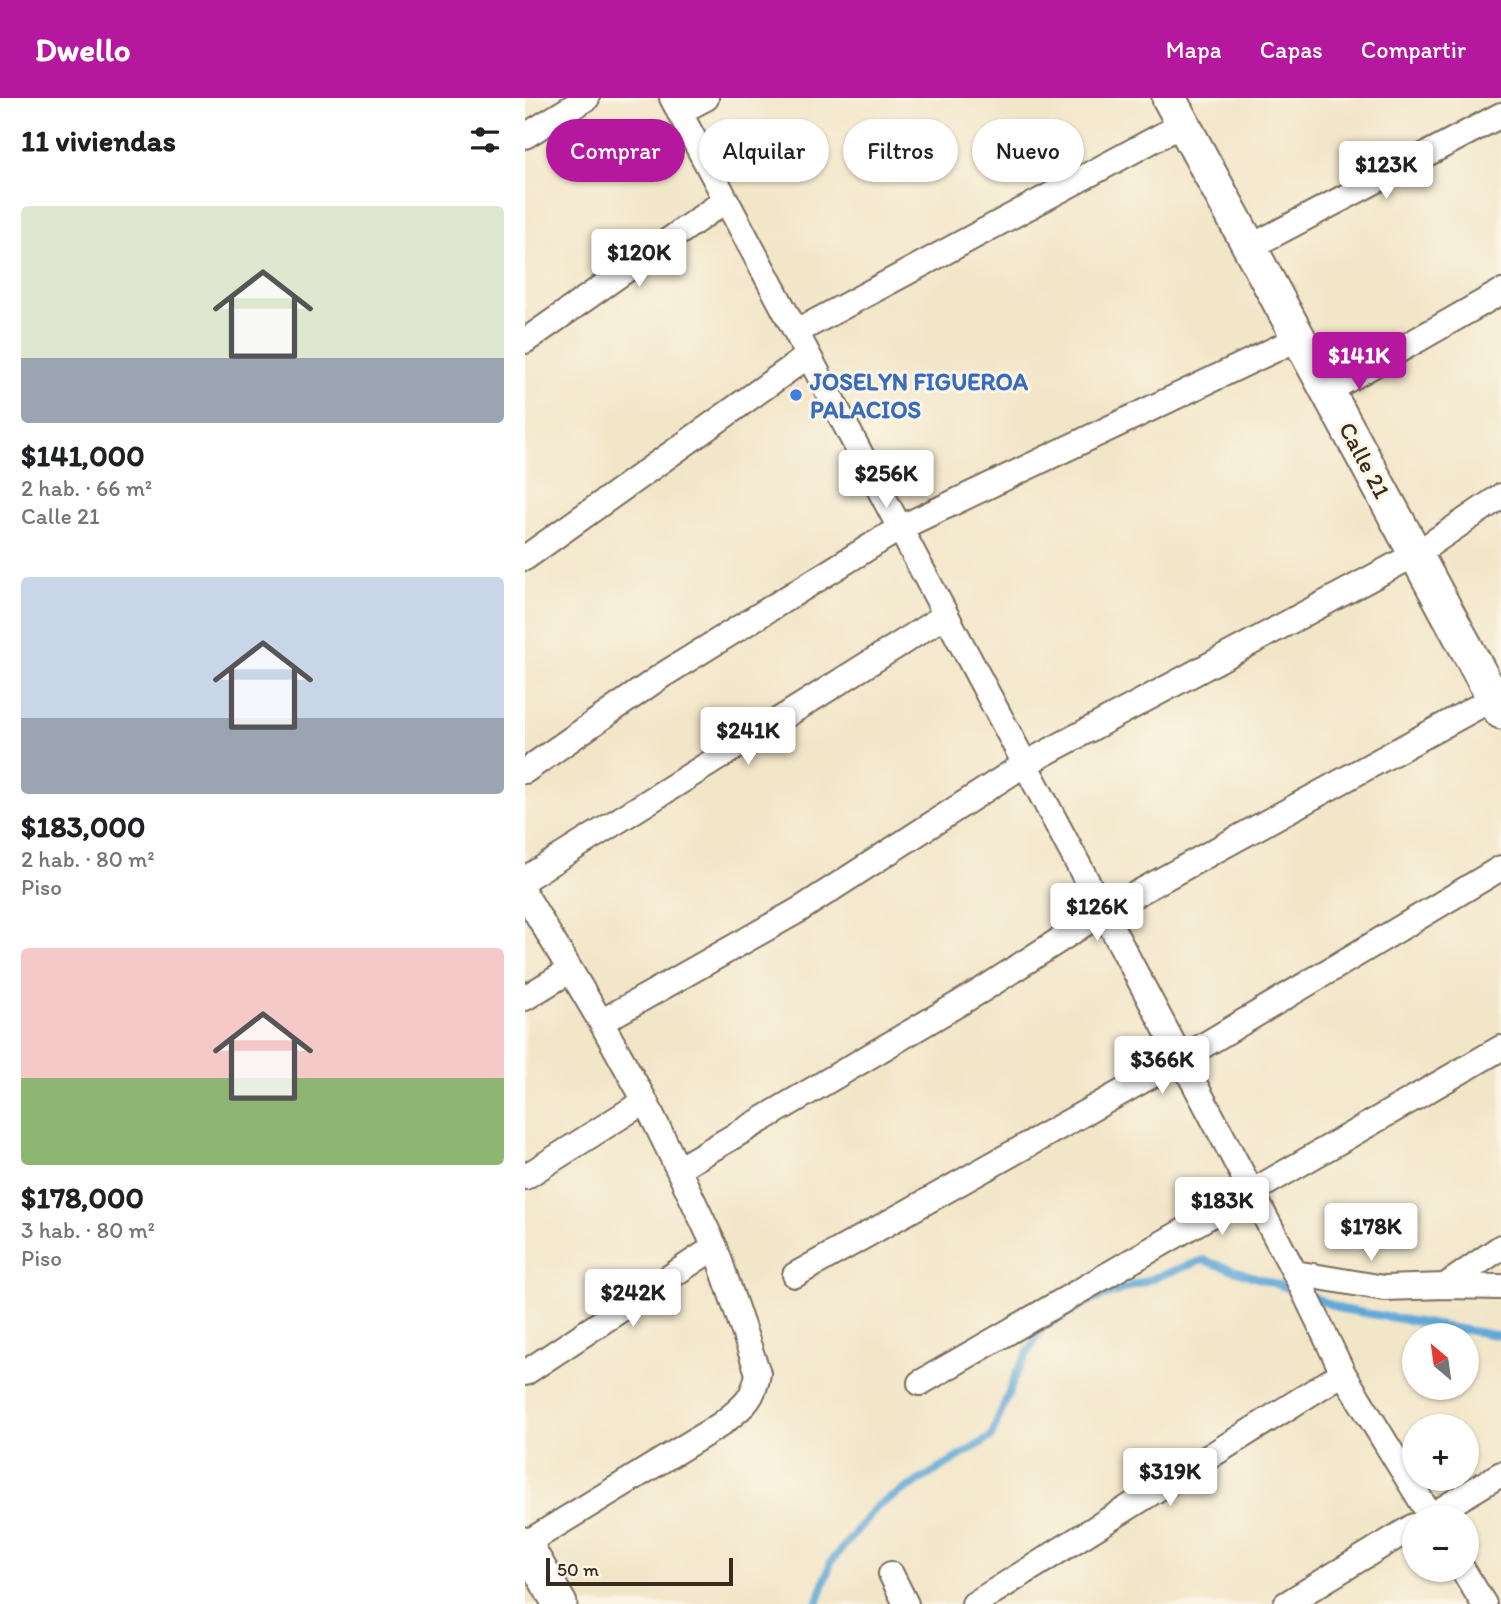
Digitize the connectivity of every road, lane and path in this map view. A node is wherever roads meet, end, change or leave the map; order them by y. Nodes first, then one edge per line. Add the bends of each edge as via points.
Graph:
1 (587, 98) edge
2 (706, 98) edge
3 (676, 105) edge
4 (1176, 111) edge
5 (1501, 115) edge
6 (525, 136) edge
7 (726, 200) junction
8 (1250, 247) junction
9 (1501, 292) edge
10 (796, 332) junction
11 (1299, 338) junction
12 (525, 341) edge
13 (809, 356) junction
14 (1328, 391) junction
15 (1501, 496) edge
16 (900, 528) junction
17 (1416, 554) junction
18 (525, 558) edge
19 (946, 615) junction
20 (1499, 701) edge
21 (1025, 764) junction
22 (525, 771) edge
23 (1501, 868) edge
24 (525, 879) edge
25 (525, 894) edge
26 (1104, 912) junction
27 (569, 971) junction
28 (525, 998) edge
29 (601, 1022) junction
30 (1501, 1048) edge
31 (1181, 1059) junction
32 (645, 1101) junction
33 (678, 1169) junction
34 (525, 1177) edge
35 (1252, 1194) junction
36 (715, 1247) junction
37 (1501, 1247) edge
38 (795, 1275) dead end
39 (1297, 1277) junction
40 (1445, 1286) junction
41 (1501, 1287) edge
42 (1338, 1364) junction
43 (525, 1373) edge
44 (919, 1383) dead end
45 (1501, 1474) edge
46 (1423, 1505) edge
47 (1450, 1505) edge
48 (1402, 1533) edge
49 (528, 1556) edge
50 (891, 1574) dead end
51 (1470, 1582) edge
52 (560, 1604) edge
53 (906, 1604) edge
54 (974, 1604) edge
55 (1286, 1604) edge
56 (1484, 1604) edge

1 - 6 street
2 - 3 street
3 - 7 street
4 - 8 street, Calle 21
4 - 10 street
5 - 8 street
7 - 10 street
7 - 12 street
8 - 11 street, Calle 21
9 - 14 street
10 - 13 street
11 - 14 street, Calle 21
11 - 16 street
13 - 16 street
13 - 18 street
14 - 17 street, Calle 21
15 - 17 street
16 - 19 street
16 - 22 street via 663,675
17 - 20 street, Calle 21
17 - 21 street
19 - 21 street
19 - 24 street
20 - 26 street
21 - 26 street
21 - 29 street via 799,910
23 - 31 street
25 - 27 street
26 - 31 street
26 - 33 street via 982,990
27 - 28 street
27 - 29 street
29 - 32 street
30 - 35 street
31 - 35 street
31 - 38 street
32 - 33 street
32 - 34 street
33 - 36 street
35 - 39 street
35 - 44 street
36 - 43 street
36 - 49 street via 758,1373 756,1389 745,1405 720,1425
37 - 40 street
39 - 40 street via 1384,1288
39 - 42 street
40 - 41 street
42 - 46 street
42 - 54 street
45 - 47 street
48 - 55 street
49 - 52 street
50 - 53 street
51 - 56 street

